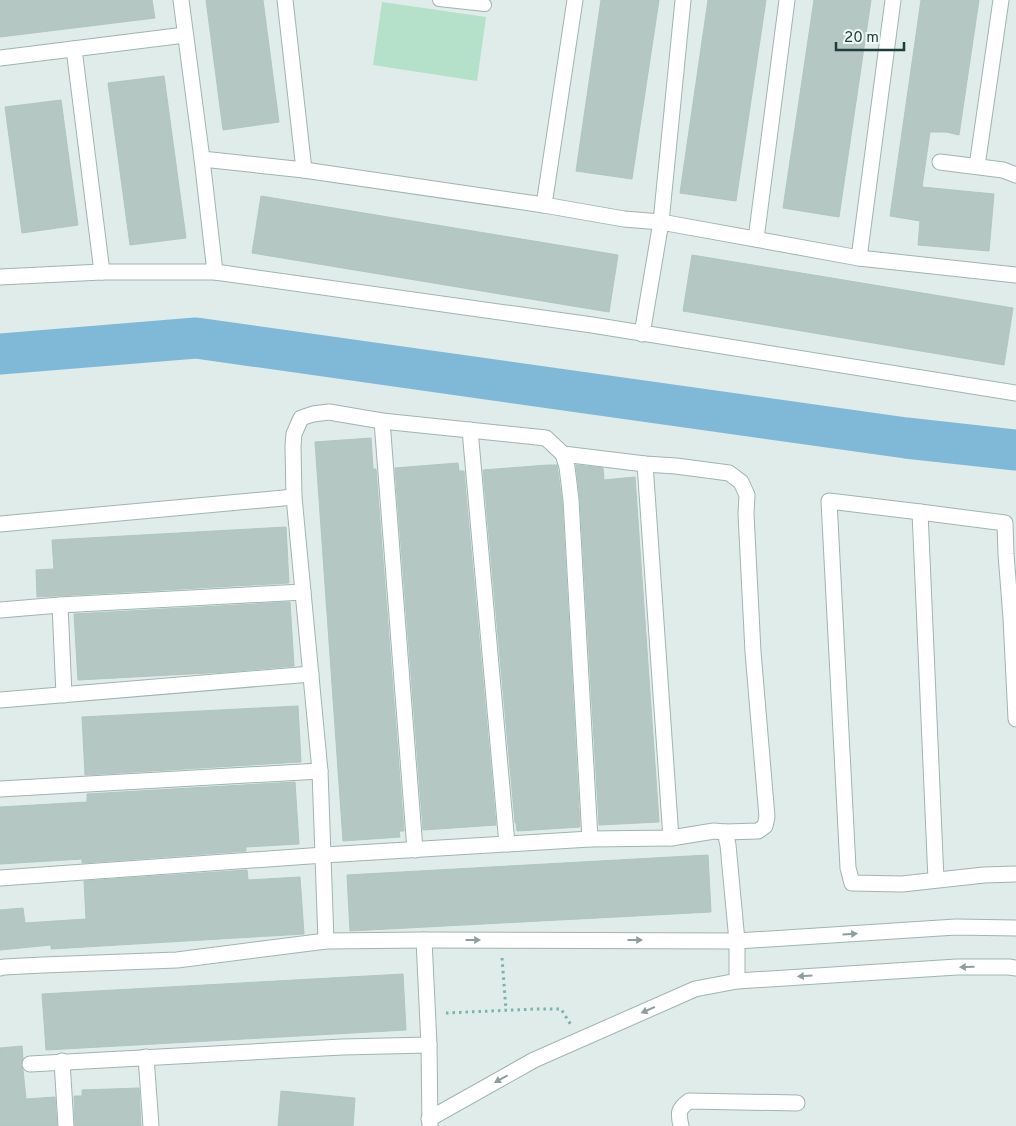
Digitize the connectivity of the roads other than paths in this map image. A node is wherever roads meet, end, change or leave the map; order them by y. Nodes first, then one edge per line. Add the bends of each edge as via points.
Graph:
1 (181, 0) edge
2 (285, 0) edge
3 (439, 0) edge
4 (575, 0) edge
5 (683, 0) edge
6 (787, 0) edge
7 (893, 0) edge
8 (1001, 0) edge
9 (486, 5) dead end
10 (185, 34) junction
11 (74, 48) junction
12 (0, 58) edge
13 (202, 159) junction
14 (940, 162) dead end
15 (977, 166) junction
16 (304, 170) junction
17 (1016, 175) edge
18 (544, 205) junction
19 (661, 222) junction
20 (756, 239) junction
21 (859, 258) junction
22 (102, 272) junction
23 (215, 272) junction
24 (1016, 275) edge
25 (0, 277) edge
26 (642, 334) junction
27 (1016, 394) edge
28 (382, 421) junction
29 (470, 430) junction
30 (562, 454) junction
31 (645, 464) junction
32 (294, 497) junction
33 (920, 512) junction
34 (1011, 523) edge
35 (0, 524) edge
36 (303, 592) junction
37 (60, 605) junction
38 (0, 610) edge
39 (311, 674) junction
40 (64, 695) junction
41 (0, 700) edge
42 (1016, 719) edge
43 (320, 772) junction
44 (0, 789) edge
45 (725, 832) junction
46 (671, 838) junction
47 (590, 839) junction
48 (507, 844) junction
49 (415, 850) junction
50 (324, 855) junction
51 (1016, 874) edge
52 (0, 878) edge
53 (936, 880) junction
54 (1016, 928) edge
55 (424, 940) junction
56 (326, 941) junction
57 (737, 941) junction
58 (0, 968) edge
59 (1016, 968) edge
60 (737, 981) junction
61 (429, 1045) junction
62 (146, 1057) junction
63 (62, 1061) junction
64 (30, 1064) dead end
65 (796, 1102) dead end
66 (429, 1122) edge
67 (66, 1126) edge
68 (151, 1126) edge
69 (680, 1126) edge

1 - 10 street
2 - 16 street
3 - 9 lane
4 - 18 street
5 - 19 street
6 - 20 street
7 - 21 street
8 - 15 street
10 - 11 street
10 - 13 street
11 - 12 street
11 - 22 street
13 - 16 street
13 - 23 street
14 - 15 street
15 - 17 street
16 - 18 street
18 - 19 street
19 - 20 street
19 - 26 street
20 - 21 street
21 - 24 street
22 - 23 street
22 - 25 street
23 - 26 street
26 - 27 street
28 - 29 street
28 - 32 street via 330,412 301,418 294,434
28 - 49 street
29 - 30 street via 546,438
29 - 48 street
30 - 31 street
30 - 47 street via 571,500
31 - 45 street via 729,473 741,482 746,495 753,652 767,817 765,826 758,831
31 - 46 street
32 - 35 street
32 - 36 street
33 - 34 street
33 - 53 street
33 - 53 street via 829,501 848,868 852,883 902,884
34 - 42 street via 1006,554
36 - 37 street
36 - 39 street
37 - 38 street
37 - 40 street
39 - 40 street
39 - 43 street
40 - 41 street
43 - 44 street
43 - 50 street
45 - 46 street
45 - 57 street
46 - 47 street
47 - 48 street
48 - 49 street
49 - 50 street
50 - 52 street
50 - 56 street
51 - 53 street
57 -> 54 street via 956,927
55 - 56 street
55 -> 57 street
55 - 61 street
56 - 58 street via 176,960
57 - 60 street
59 -> 60 street via 957,967
60 -> 66 street via 695,990 534,1060
61 - 62 street
61 - 66 street
62 - 63 street
62 - 68 street
63 - 64 street
63 - 67 street
65 - 69 street via 689,1101 682,1106 678,1117

